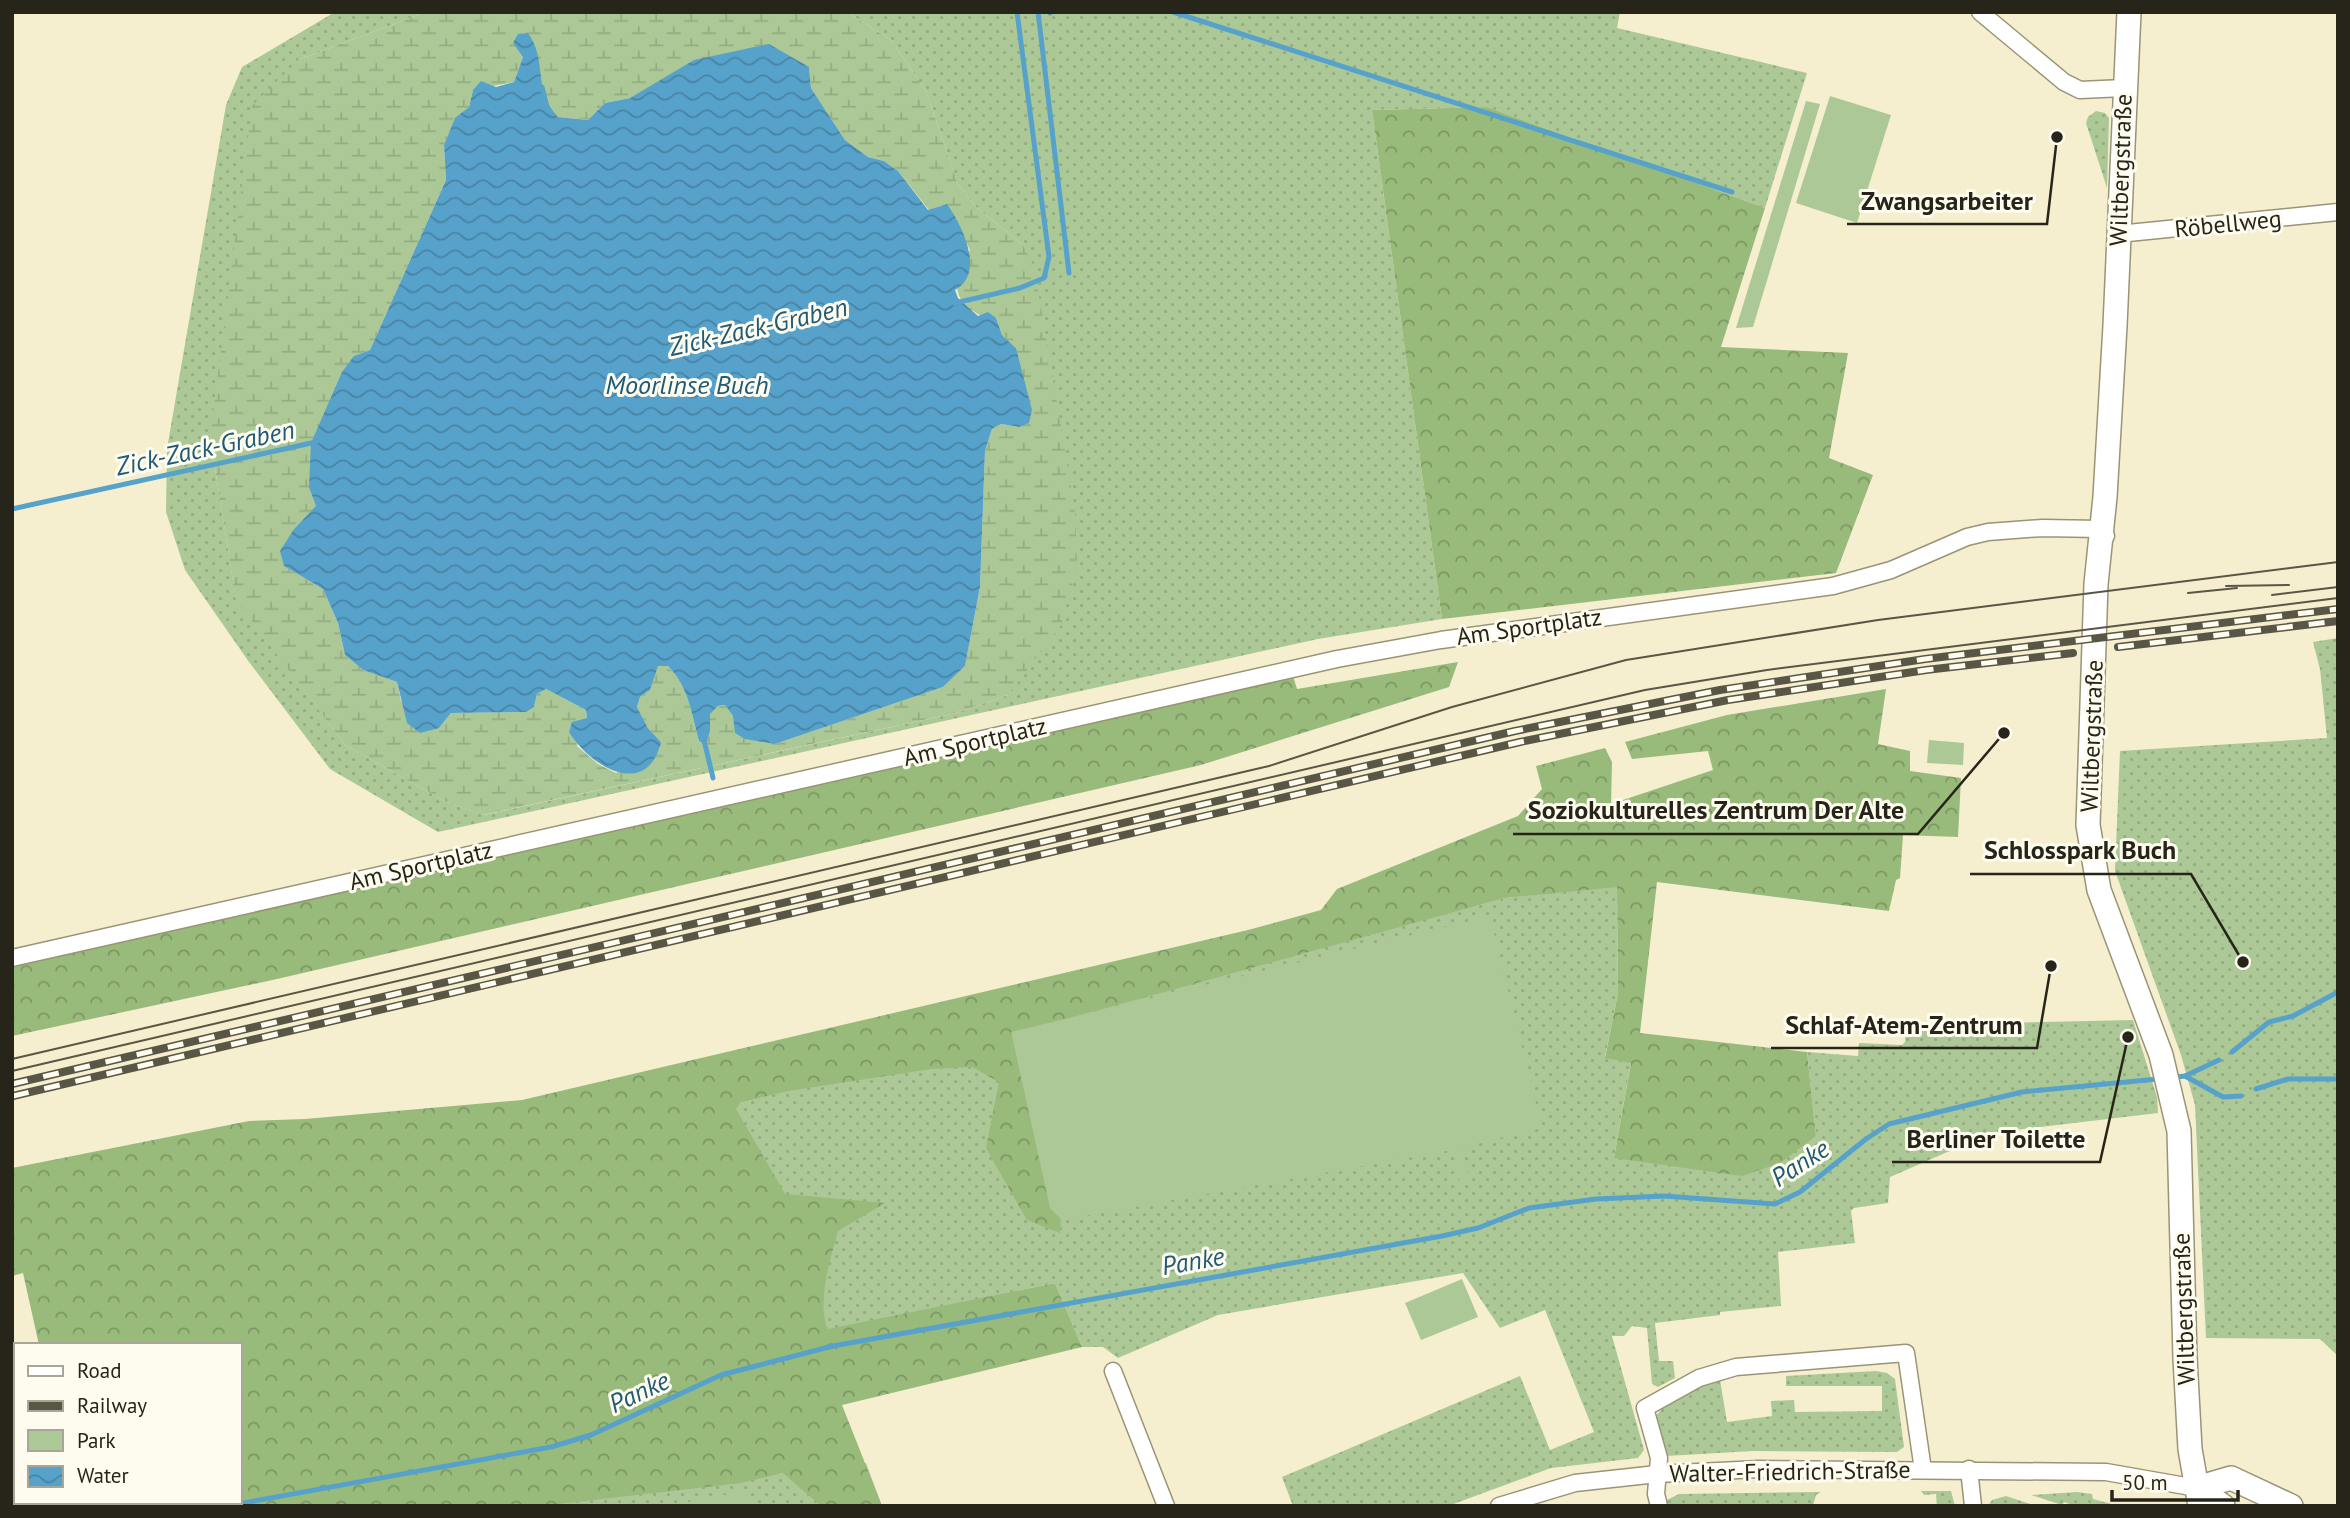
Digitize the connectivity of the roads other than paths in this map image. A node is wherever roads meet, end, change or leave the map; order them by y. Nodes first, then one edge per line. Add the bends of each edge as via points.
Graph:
1 (1980, 12) edge
2 (2129, 12) edge
3 (2124, 88) junction
4 (2338, 212) edge
5 (2118, 234) junction
6 (2101, 529) junction
7 (12, 958) edge
8 (1113, 1371) dead end
9 (1969, 1469) junction
10 (1923, 1470) junction
11 (1657, 1474) junction
12 (2195, 1500) edge
13 (1166, 1506) edge
14 (1500, 1506) edge
15 (1659, 1506) edge
16 (1972, 1506) edge
17 (2223, 1506) edge
18 (2291, 1506) edge

1 - 3 street via 2064,82 2080,90
2 - 3 main road, Wiltbergstraße
3 - 5 main road, Wiltbergstraße
4 - 5 street, Röbellweg
5 - 6 main road, Wiltbergstraße
6 - 7 street, Am Sportplatz via 2007,529 1968,537 1891,570 1833,586 1441,640 1337,659
6 - 12 main road, Wiltbergstraße via 2089,794 2093,869 2161,1055 2179,1131 2185,1358
8 - 13 street
9 - 10 street, Walter-Friedrich-Straße
9 - 12 street, Walter-Friedrich-Straße via 2106,1472
9 - 16 street
10 - 11 street, Walter-Friedrich-Straße
10 - 11 street, Walter-Friedrich-Straße via 1906,1353 1736,1367 1699,1378 1645,1408 1659,1458
11 - 14 street, Walter-Friedrich-Straße via 1575,1483
11 - 15 street
12 - 17 main road
12 - 18 main road via 2231,1478

